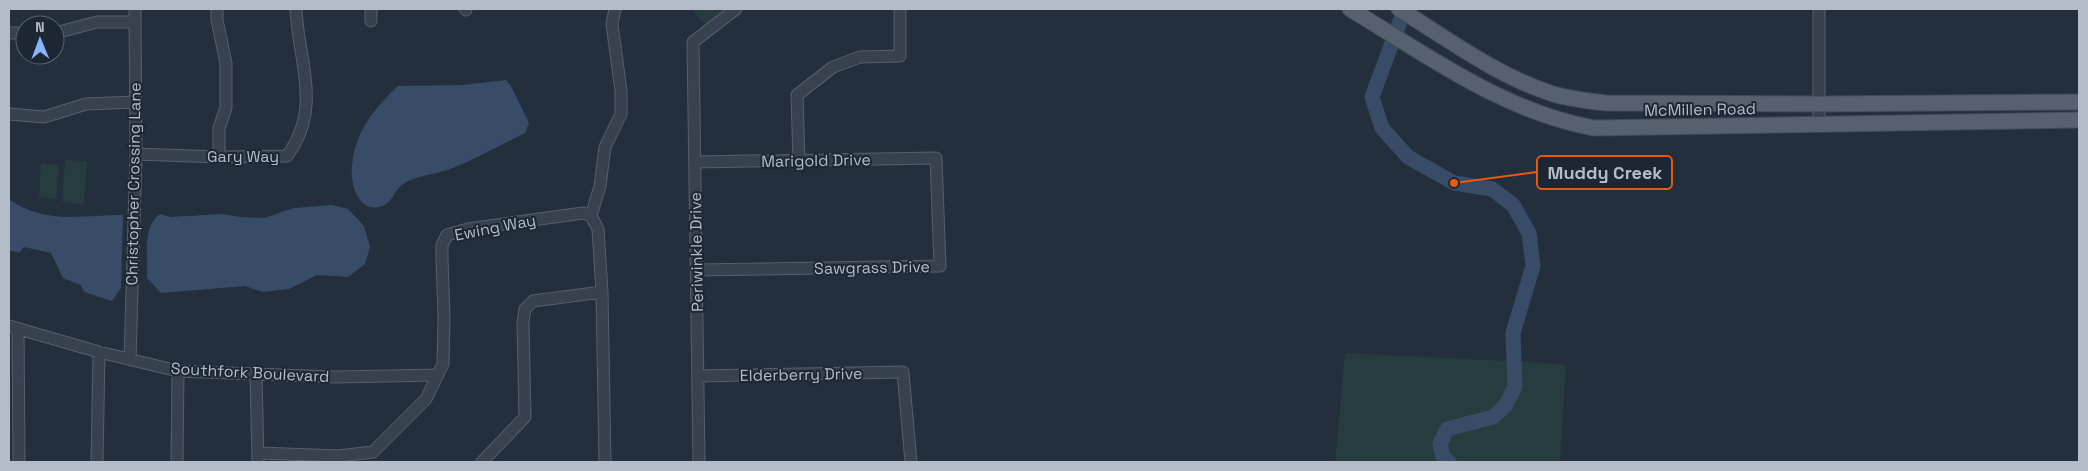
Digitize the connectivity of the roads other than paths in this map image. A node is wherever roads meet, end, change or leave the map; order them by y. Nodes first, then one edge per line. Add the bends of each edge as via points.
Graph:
1 (135, 9) edge
2 (217, 9) edge
3 (296, 9) edge
4 (371, 9) edge
5 (615, 9) edge
6 (736, 9) edge
7 (900, 9) edge
8 (1350, 9) edge
9 (1399, 9) edge
10 (1819, 9) edge
11 (371, 21) dead end
12 (135, 22) junction
13 (65, 30) edge
14 (135, 102) junction
15 (2079, 102) edge
16 (1819, 104) junction
17 (9, 114) edge
18 (2079, 120) edge
19 (1819, 124) junction
20 (136, 154) junction
21 (219, 156) junction
22 (936, 158) joint
23 (799, 161) junction
24 (695, 162) junction
25 (591, 216) junction
26 (696, 270) junction
27 (602, 292) junction
28 (13, 327) edge
29 (99, 352) junction
30 (130, 360) junction
31 (178, 371) junction
32 (256, 374) junction
33 (438, 375) junction
34 (698, 376) junction
35 (258, 458) edge
36 (338, 459) edge
37 (19, 462) edge
38 (98, 462) edge
39 (177, 462) edge
40 (482, 462) edge
41 (605, 462) edge
42 (699, 462) edge
43 (911, 462) edge

1 - 12 street, Christopher Crossing Lane
2 - 21 street via 226,63 226,108 219,128
3 - 21 street, Gary Way via 306,102 296,143 287,156
4 - 11 street
5 - 25 street via 612,24 622,91 621,114 605,147 600,186
6 - 24 street, Periwinkle Drive via 693,42
7 - 23 street via 900,56 860,56 833,67 797,95
8 - 19 main road, McMillen Road via 1495,95 1539,113 1594,128
9 - 16 main road, McMillen Road via 1509,77 1555,95 1606,103
10 - 16 street
12 - 13 street via 97,22
12 - 14 street, Christopher Crossing Lane
14 - 17 street via 86,104 44,117
14 - 20 street, Christopher Crossing Lane
15 - 16 main road, McMillen Road
16 - 19 street
18 - 19 main road, McMillen Road
20 - 21 street, Gary Way
20 - 30 street, Christopher Crossing Lane
22 - 23 street, Marigold Drive
22 - 26 street, Sawgrass Drive via 940,266
23 - 24 street, Marigold Drive
24 - 26 street, Periwinkle Drive
25 - 27 street via 598,229
25 - 33 street, Ewing Way via 569,214 447,235 442,245 443,364
26 - 34 street, Periwinkle Drive
27 - 40 street via 533,301 525,309 524,417
27 - 41 street
28 - 29 street, Southfork Boulevard
28 - 37 street
29 - 30 street, Southfork Boulevard
29 - 38 street
30 - 31 street, Southfork Boulevard
31 - 32 street, Southfork Boulevard
31 - 39 street
32 - 33 street, Southfork Boulevard via 336,377
32 - 35 street
33 - 36 street, Ewing Way via 426,399 373,452
34 - 42 street, Periwinkle Drive
34 - 43 street, Elderberry Drive via 903,372
35 - 36 street, Ewing Way

